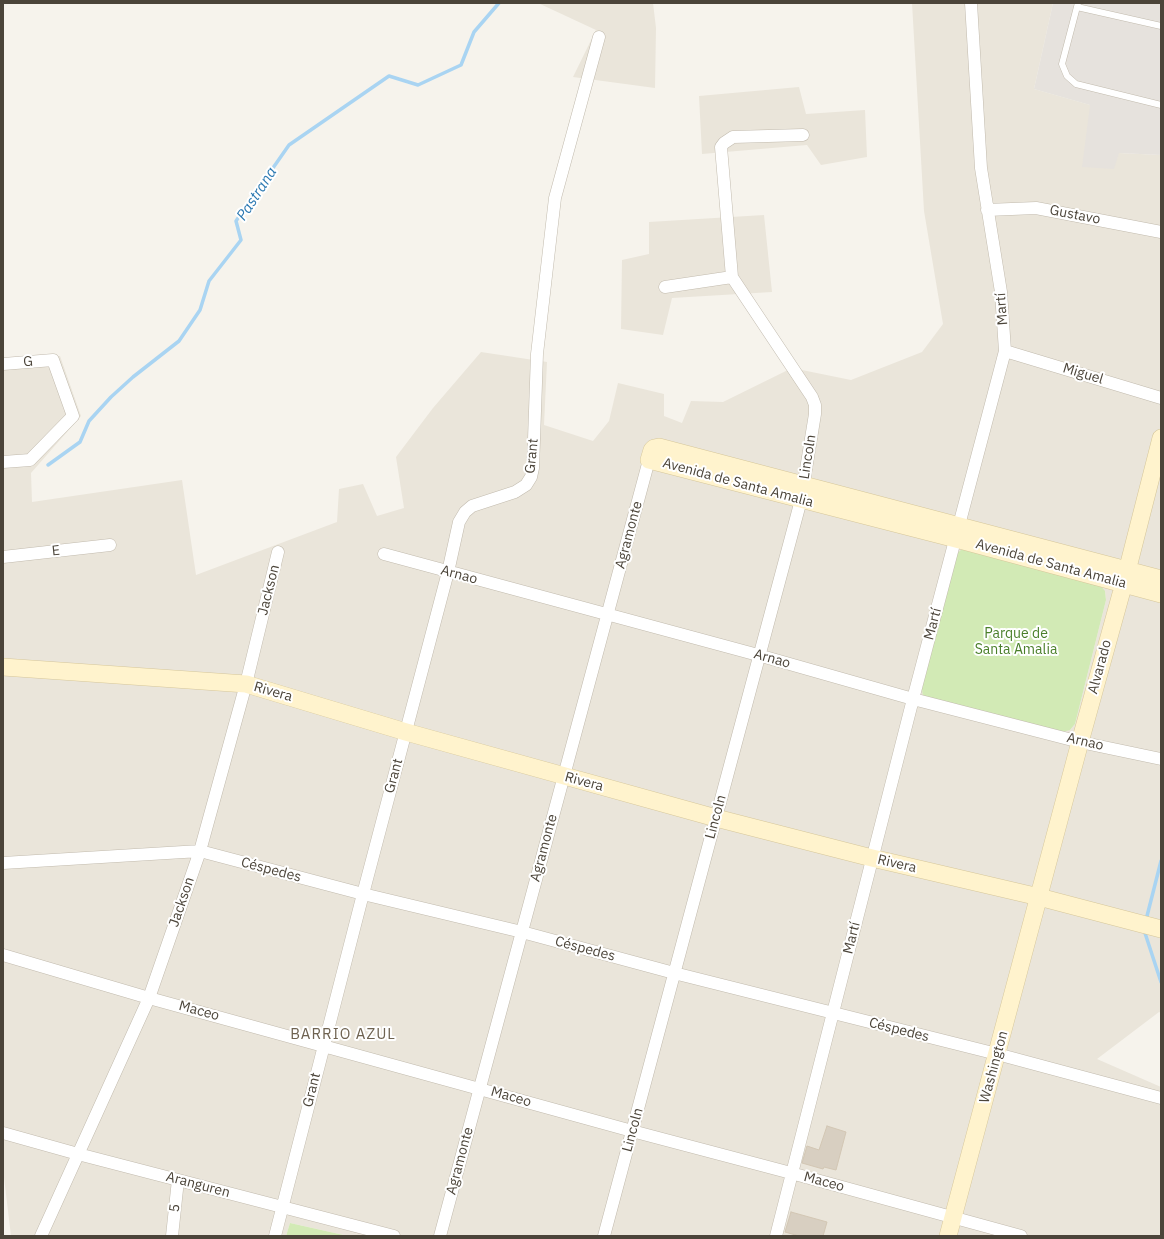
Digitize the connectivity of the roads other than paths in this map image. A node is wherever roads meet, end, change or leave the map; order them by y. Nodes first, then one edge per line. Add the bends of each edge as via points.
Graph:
1 (971, 3) edge
2 (1078, 5) edge
3 (1161, 26) edge
4 (599, 37) dead end
5 (1161, 104) edge
6 (804, 135) dead end
7 (987, 210) junction
8 (1161, 232) edge
9 (732, 277) junction
10 (665, 287) dead end
11 (1004, 351) junction
12 (3, 364) edge
13 (1161, 398) edge
14 (1161, 438) edge
15 (649, 460) joint
16 (3, 462) edge
17 (802, 492) junction
18 (957, 532) junction
19 (110, 545) dead end
20 (278, 552) dead end
21 (384, 554) dead end
22 (3, 557) edge
23 (448, 572) junction
24 (1126, 576) junction
25 (1161, 579) edge
26 (1161, 594) edge
27 (607, 615) junction
28 (758, 656) junction
29 (3, 667) edge
30 (246, 684) junction
31 (913, 699) junction
32 (406, 732) junction
33 (1080, 742) junction
34 (1161, 759) edge
35 (563, 776) junction
36 (716, 818) junction
37 (200, 851) junction
38 (872, 858) junction
39 (3, 863) edge
40 (363, 894) junction
41 (1039, 897) junction
42 (1159, 928) edge
43 (522, 932) junction
44 (3, 955) edge
45 (674, 973) junction
46 (149, 998) junction
47 (833, 1013) junction
48 (324, 1046) junction
49 (997, 1054) junction
50 (480, 1089) junction
51 (1161, 1098) edge
52 (632, 1131) junction
53 (3, 1133) edge
54 (78, 1154) junction
55 (791, 1173) junction
56 (178, 1180) junction
57 (283, 1207) junction
58 (953, 1218) junction
59 (41, 1236) edge
60 (172, 1236) edge
61 (275, 1236) edge
62 (394, 1236) edge
63 (440, 1236) edge
64 (604, 1236) edge
65 (776, 1236) edge
66 (948, 1236) edge
67 (1021, 1236) edge

1 - 7 street, Martí via 981,168
2 - 3 lane
2 - 5 lane via 1062,64 1067,76 1076,84
4 - 23 street, Grant via 555,198 537,354 531,477 526,485 515,492 472,506 465,512 459,522
6 - 9 street via 734,137 721,147
7 - 8 street, Gustavo via 1036,208
7 - 11 street, Martí via 1001,292
9 - 10 street
9 - 17 street, Lincoln via 812,396 815,405
11 - 13 street, Miguel
11 - 18 street, Martí
12 - 16 street, G via 53,360 73,416 30,460
14 - 24 street, Alvarado
15 - 17 street, Avenida de Santa Amalia via 652,450 659,447
15 - 27 street, Agramonte
17 - 18 street, Avenida de Santa Amalia
17 - 28 street, Lincoln
18 - 24 street, Avenida de Santa Amalia
18 - 31 street, Martí
19 - 22 street, E
20 - 30 street, Jackson
21 - 23 street, Arnao
23 - 27 street, Arnao
23 - 32 street, Grant
24 - 25 street, Avenida de Santa Amalia
24 - 26 street, Avenida de Santa Amalia
24 - 33 street, Alvarado
27 - 28 street, Arnao
27 - 35 street, Agramonte
28 - 31 street, Arnao
28 - 36 street, Lincoln
29 - 30 street, Rivera
30 - 32 street, Rivera
30 - 37 street, Jackson
31 - 33 street, Arnao
31 - 38 street, Martí
32 - 35 street, Rivera
32 - 40 street, Grant
33 - 34 street, Arnao
33 - 41 street, Alvarado
35 - 36 street, Rivera
35 - 43 street, Agramonte
36 - 38 street, Rivera
36 - 45 street, Lincoln
37 - 39 street, Céspedes
37 - 40 street, Céspedes
37 - 46 street, Jackson
38 - 41 street, Rivera
38 - 47 street, Martí
40 - 43 street, Céspedes
40 - 48 street, Grant
41 - 42 street, Rivera
41 - 49 street, Washington
43 - 45 street, Céspedes
43 - 50 street, Agramonte
44 - 46 street, Maceo
45 - 47 street, Céspedes
45 - 52 street, Lincoln
46 - 48 street, Maceo
46 - 54 street, Jackson
47 - 49 street, Céspedes
47 - 55 street, Martí
48 - 50 street, Maceo
48 - 57 street, Grant
49 - 51 street, Céspedes
49 - 58 street, Washington
50 - 52 street, Maceo
50 - 63 street, Agramonte
52 - 55 street, Maceo
52 - 64 street, Lincoln
53 - 54 street, Aranguren
54 - 56 street, Aranguren
54 - 59 street, Jackson
55 - 58 street, Maceo
55 - 65 street, Martí
56 - 57 street, Aranguren
56 - 60 street, 5
57 - 61 street, Grant
57 - 62 street, Aranguren
58 - 66 street, Washington
58 - 67 street, Maceo

